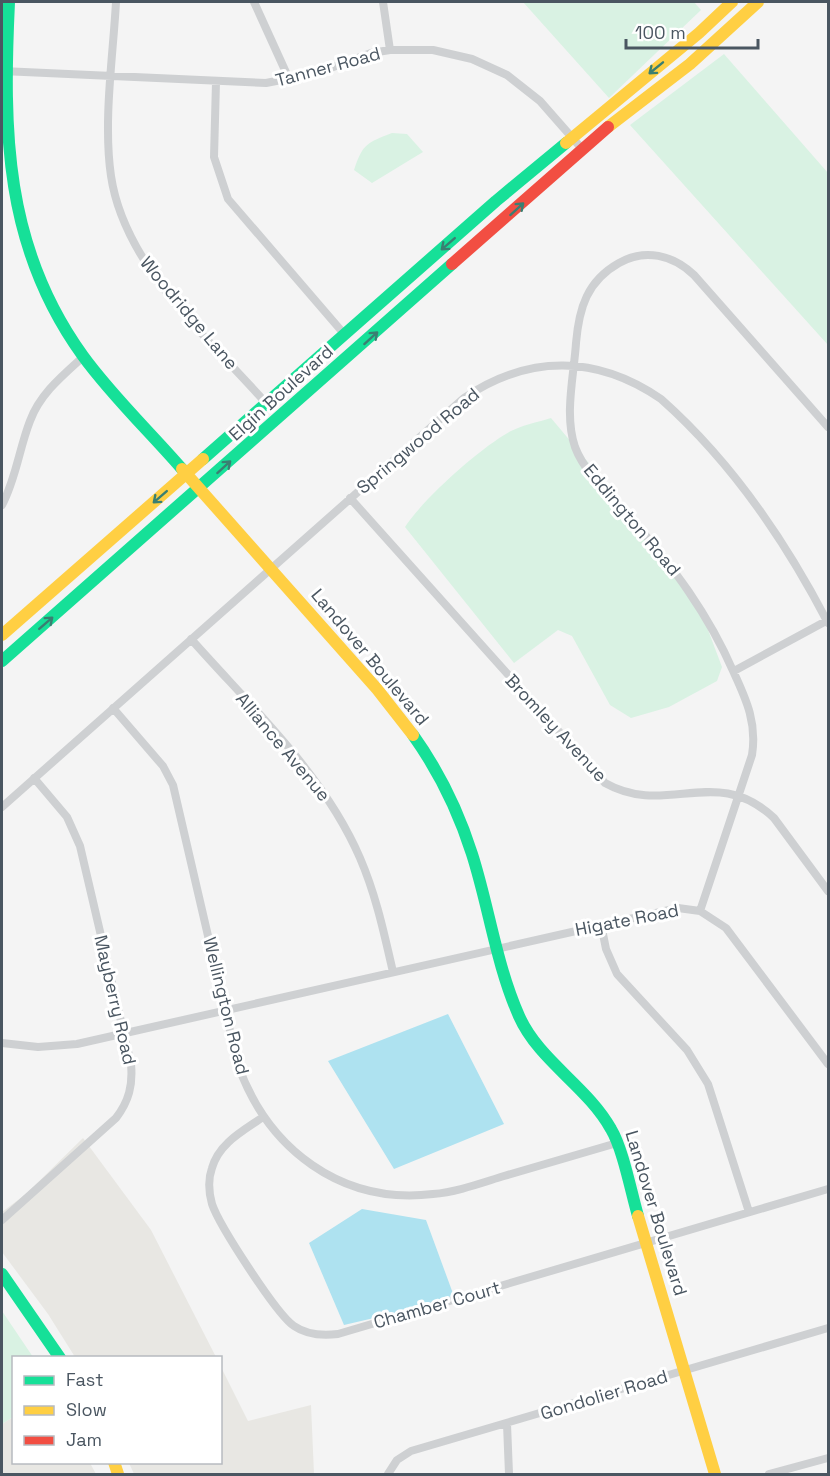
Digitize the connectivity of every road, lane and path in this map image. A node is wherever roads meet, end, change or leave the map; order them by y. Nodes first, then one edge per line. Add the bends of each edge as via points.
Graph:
1 (9, 2) edge
2 (116, 2) edge
3 (254, 2) edge
4 (383, 2) edge
5 (732, 2) edge
6 (758, 2) edge
7 (390, 50) junction
8 (4, 71) edge
9 (112, 77) junction
10 (289, 79) junction
11 (216, 82) junction
12 (572, 138) junction
13 (583, 150) junction
14 (345, 335) junction
15 (83, 357) junction
16 (574, 365) junction
17 (266, 403) junction
18 (828, 427) edge
19 (187, 474) junction
20 (200, 489) junction
21 (350, 498) junction
22 (3, 499) edge
23 (270, 569) junction
24 (828, 621) edge
25 (2, 635) edge
26 (191, 639) junction
27 (2, 661) edge
28 (734, 670) junction
29 (113, 708) junction
30 (34, 777) junction
31 (739, 795) junction
32 (2, 807) edge
33 (828, 891) edge
34 (700, 911) junction
35 (601, 924) junction
36 (497, 948) junction
37 (393, 972) junction
38 (225, 1010) junction
39 (124, 1034) junction
40 (2, 1043) edge
41 (828, 1064) edge
42 (263, 1117) junction
43 (617, 1143) junction
44 (828, 1188) edge
45 (748, 1212) junction
46 (2, 1220) edge
47 (647, 1243) junction
48 (2, 1274) edge
49 (828, 1328) edge
50 (59, 1356) edge
51 (685, 1371) junction
52 (507, 1424) junction
53 (828, 1458) edge
54 (388, 1474) edge
55 (509, 1474) edge
56 (716, 1474) edge
57 (769, 1474) edge

1 - 8 main road, Landover Boulevard
2 - 9 street, Woodridge Lane
3 - 10 street
4 - 7 street
5 -> 12 main road, Elgin Boulevard
6 - 13 main road, Elgin Boulevard via 707,50
7 - 10 street, Tanner Road
7 - 12 street, Tanner Road via 454,53 490,66 524,87
8 - 9 street, Tanner Road
8 - 15 main road, Landover Boulevard via 3,168 18,245 38,292
9 - 11 street, Tanner Road
9 - 17 street, Woodridge Lane via 111,176 132,241 155,278
10 - 11 street, Tanner Road via 266,83
11 - 14 street via 214,157 228,199
12 - 13 street, Tanner Road
12 -> 14 main road, Elgin Boulevard
20 -> 13 main road, Elgin Boulevard
14 - 17 main road, Elgin Boulevard
15 - 19 main road, Landover Boulevard
15 - 22 street via 60,377 30,419
16 - 18 street, Eddington Road via 579,313 594,284 631,257 664,256 694,275
16 - 21 street, Springwood Road via 534,367 480,387
16 - 24 street, Springwood Road via 626,378 676,412 762,512 800,568
16 - 28 street, Eddington Road via 570,420 580,457 688,587
17 - 19 main road, Elgin Boulevard
19 - 20 main road, Landover Boulevard
19 -> 25 main road, Elgin Boulevard
20 - 23 main road, Landover Boulevard
27 -> 20 main road, Elgin Boulevard
21 - 23 street, Springwood Road
21 - 31 street, Bromley Avenue via 605,783 642,797 715,790
23 - 26 street, Springwood Road
23 - 36 main road, Landover Boulevard via 397,714 432,764 472,853
24 - 28 street
26 - 29 street, Springwood Road
26 - 37 street, Alliance Avenue via 299,762 334,809 370,881
28 - 31 street, Eddington Road via 754,728 752,755
29 - 30 street, Springwood Road
29 - 38 street, Wellington Road via 163,766 173,786
30 - 32 street, Springwood Road
30 - 39 street, Mayberry Road via 67,816 80,846
31 - 33 street, Bromley Avenue via 754,801 774,818
31 - 34 street, Eddington Road
34 - 35 street, Higate Road via 668,909
34 - 41 street, Higate Road via 726,928
35 - 36 street, Higate Road
35 - 45 street via 617,974 687,1050 708,1084
36 - 37 street, Higate Road
36 - 43 main road, Landover Boulevard via 512,1000 532,1038 605,1118
37 - 38 street
38 - 39 street
38 - 42 street, Wellington Road via 242,1075
39 - 40 street via 57,1047
39 - 46 street, Mayberry Road via 132,1076 125,1106
42 - 43 street, Wellington Road via 283,1141 315,1168 351,1185 390,1194 454,1191
42 - 47 street, Chamber Court via 222,1148 212,1168 209,1190 216,1213 274,1307 302,1330 338,1334
43 - 47 main road, Landover Boulevard
44 - 45 street, Chamber Court
45 - 47 street, Chamber Court
47 - 51 main road, Landover Boulevard
48 - 50 main road
49 - 51 street, Gondolier Road
51 - 52 street, Gondolier Road
51 - 56 main road, Landover Boulevard
52 - 54 street, Gondolier Road via 411,1451 397,1460
52 - 55 street
53 - 57 street

